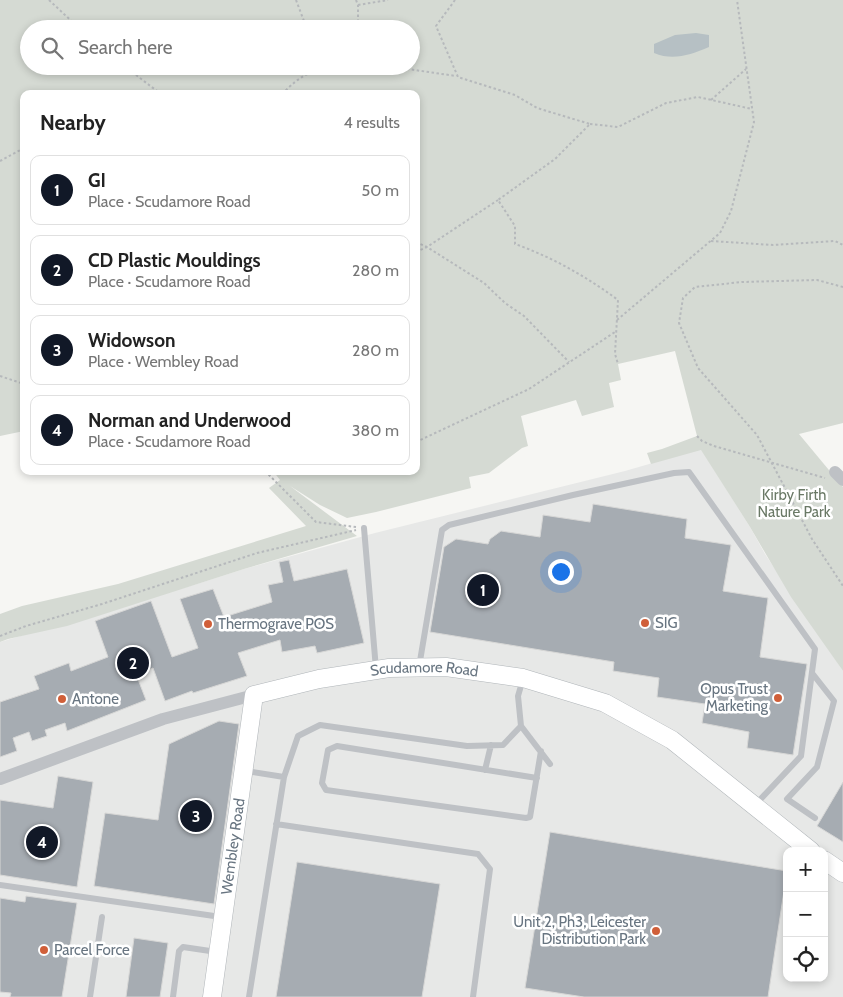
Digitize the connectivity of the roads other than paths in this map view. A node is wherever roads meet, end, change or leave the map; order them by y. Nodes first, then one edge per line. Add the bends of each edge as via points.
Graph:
1 (364, 528) road end
2 (418, 668) junction
3 (376, 670) junction
4 (812, 673) junction
5 (523, 678) junction
6 (254, 695) junction
7 (522, 726) junction
8 (491, 745) junction
9 (541, 751) junction
10 (550, 764) dead end
11 (486, 770) junction
12 (244, 771) junction
13 (284, 777) junction
14 (536, 778) junction
15 (0, 779) edge
16 (755, 805) junction
17 (815, 818) dead end
18 (276, 824) junction
19 (807, 847) edge
20 (828, 863) edge
21 (843, 872) edge
22 (0, 885) edge
23 (102, 917) dead end
24 (223, 917) junction
25 (218, 952) junction
26 (90, 997) edge
27 (173, 997) edge
28 (212, 997) edge
29 (249, 997) edge
30 (473, 997) edge

1 - 3 lane
2 - 3 street, Scudamore Road
2 - 4 lane via 442,530 449,525 573,495 689,472 815,648
2 - 5 street, Scudamore Road via 446,667
3 - 6 street, Scudamore Road via 319,679
4 - 16 lane via 801,756
4 - 17 lane via 834,701 817,766 787,798
5 - 7 lane via 518,696
5 - 16 street, Scudamore Road via 604,703 672,740
6 - 12 street, Wembley Road
6 - 15 street, Scudamore Road via 163,719
7 - 8 lane via 503,744
7 - 9 lane
8 - 11 lane
8 - 13 lane via 467,746 320,725 298,736
9 - 10 lane
9 - 14 lane
11 - 14 lane
11 - 14 lane via 337,746 328,750 322,783 326,790 526,818 530,817
12 - 13 lane
12 - 24 street, Wembley Road
13 - 18 lane
16 - 19 street, Scudamore Road
18 - 29 lane
18 - 30 lane via 478,854 490,869
20 - 21 street
22 - 24 lane
23 - 26 lane
24 - 25 street, Wembley Road
25 - 27 lane via 183,947 179,950
25 - 28 street, Wembley Road

